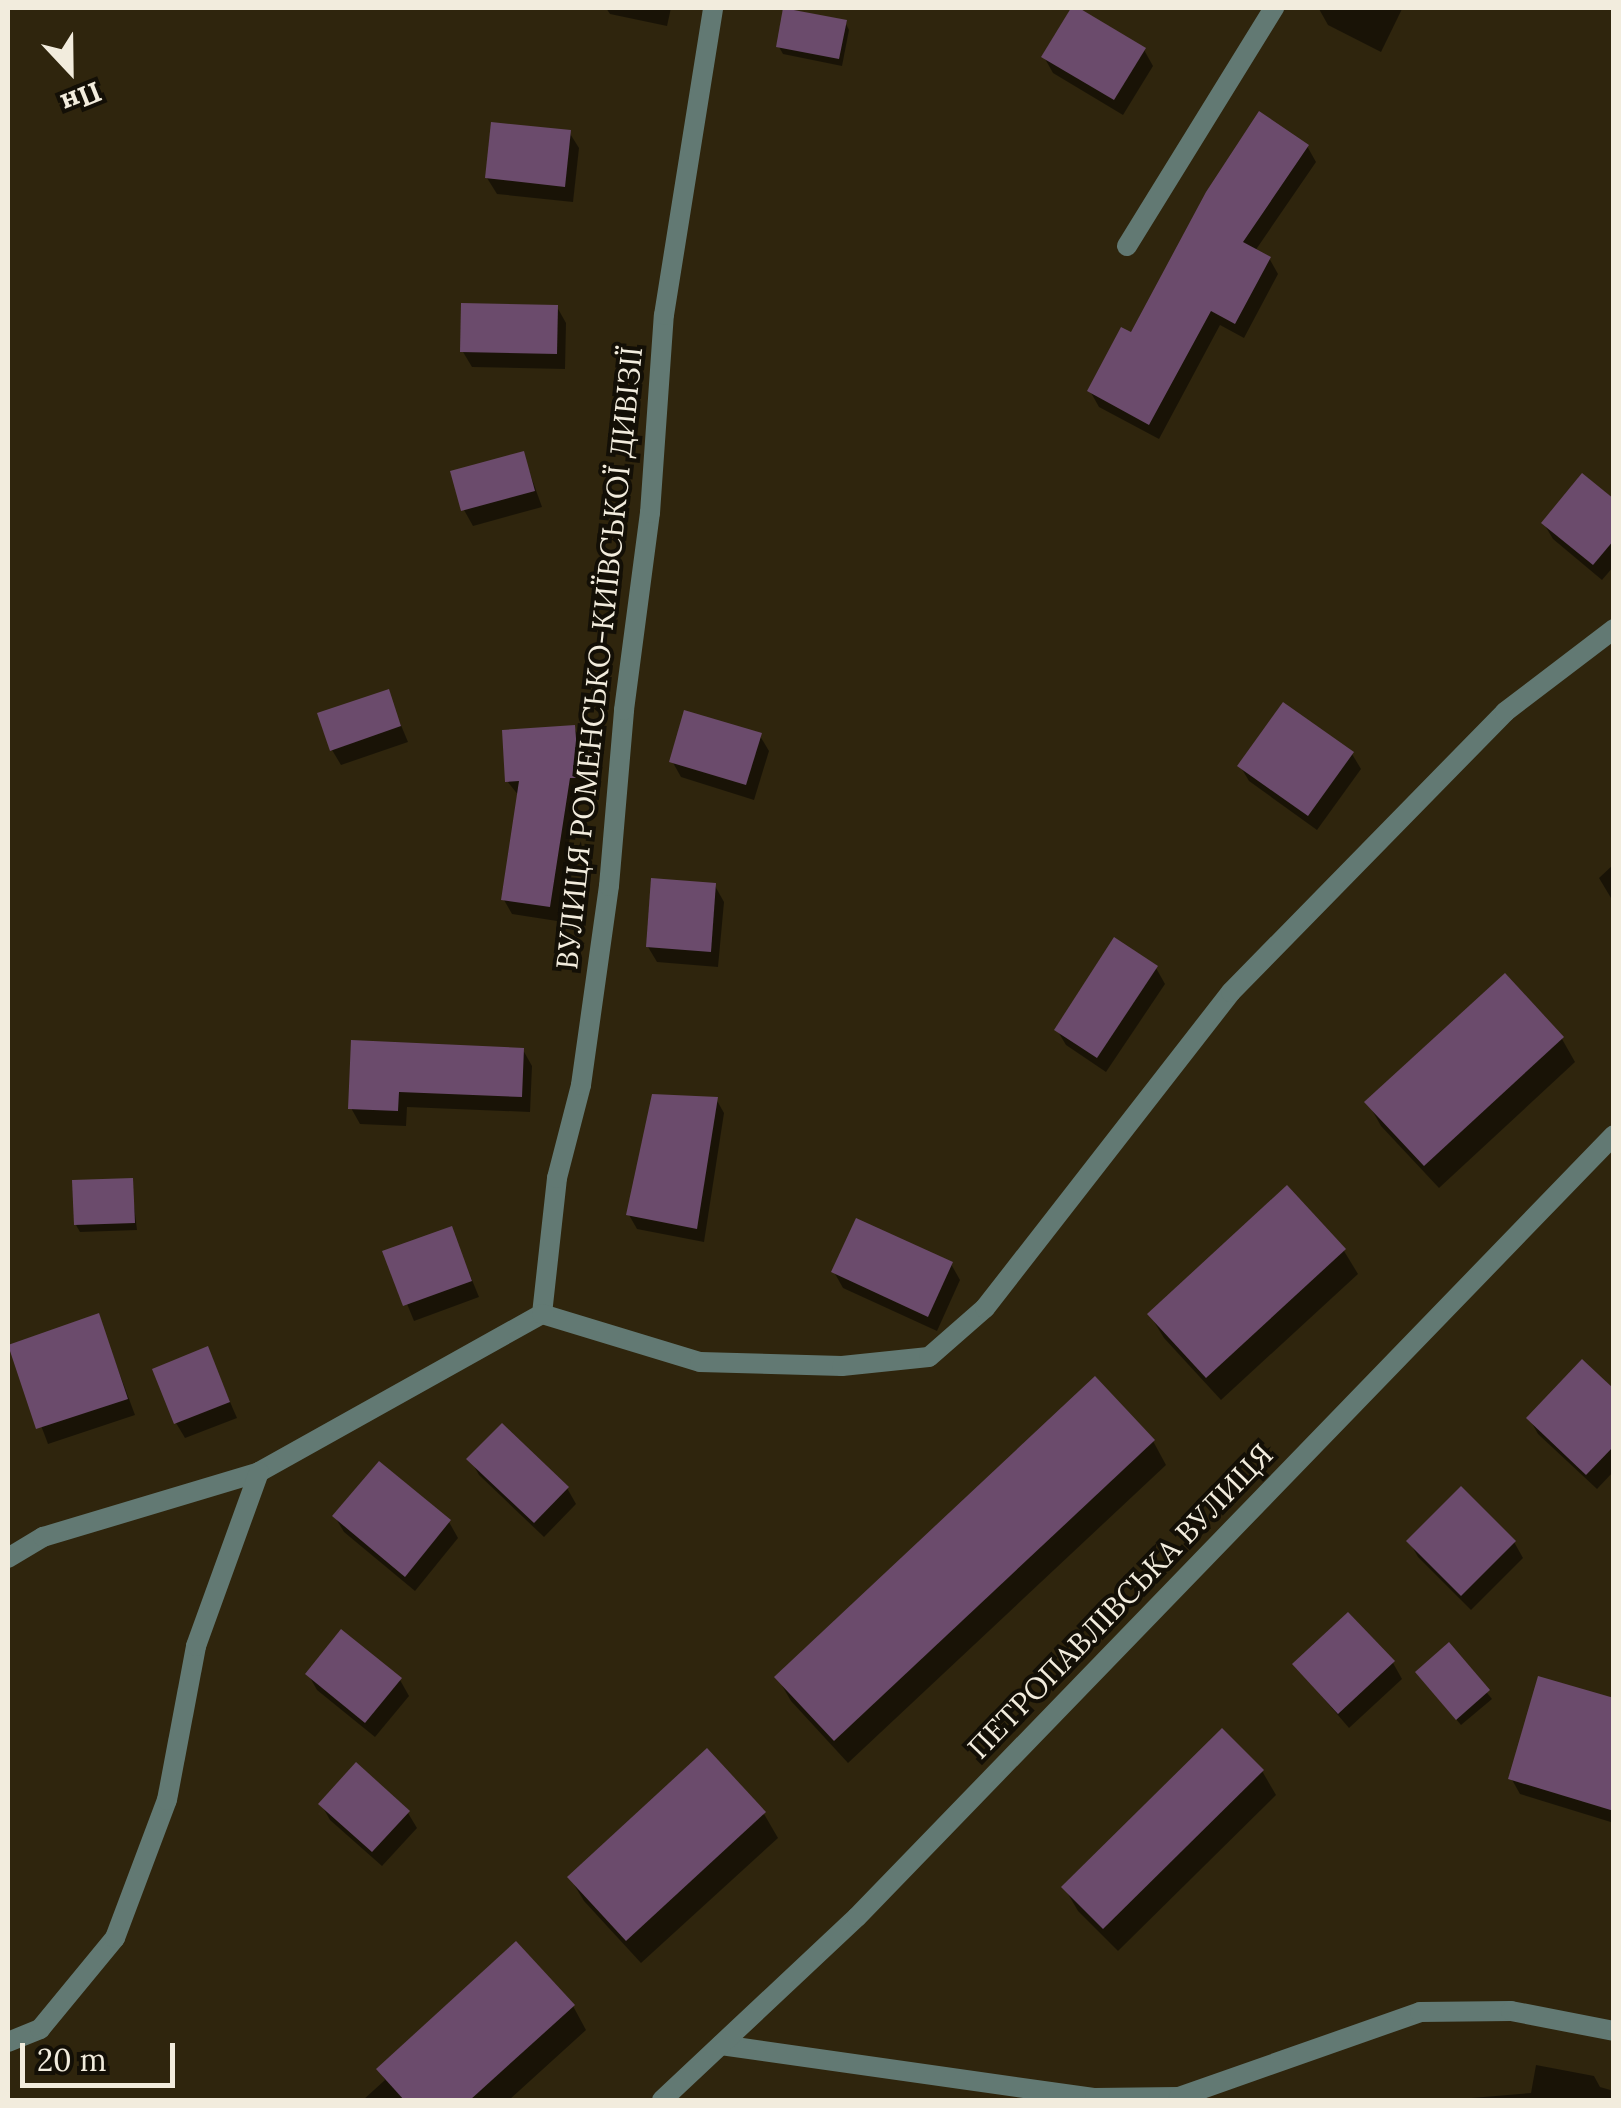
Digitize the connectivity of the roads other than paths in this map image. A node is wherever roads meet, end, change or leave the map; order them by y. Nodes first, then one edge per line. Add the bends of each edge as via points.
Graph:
1 (712, 8) edge
2 (1274, 8) edge
3 (1126, 246) dead end
4 (1614, 629) edge
5 (1614, 1136) edge
6 (542, 1314) junction
7 (259, 1472) junction
8 (8, 1558) edge
9 (1614, 2032) edge
10 (8, 2042) edge
11 (721, 2044) junction
12 (662, 2100) edge

1 - 6 street, ВУЛИЦЯ РОМЕНСЬКО-КИЇВСЬКОЇ ДИВІЗІЇ via 664,316 609,886 580,1086 557,1178
2 - 3 street
4 - 6 street via 1504,712 1231,992 985,1308 929,1357 842,1366 700,1362
5 - 11 street, ПЕТРОПАВЛІВСЬКА ВУЛИЦЯ via 871,1902
6 - 7 street
7 - 8 street via 43,1537
7 - 10 street via 196,1646 167,1800 115,1938 40,2029
9 - 11 street via 1511,2011 1420,2012 1179,2096 1128,2097
11 - 12 street, ПЕТРОПАВЛІВСЬКА ВУЛИЦЯ

